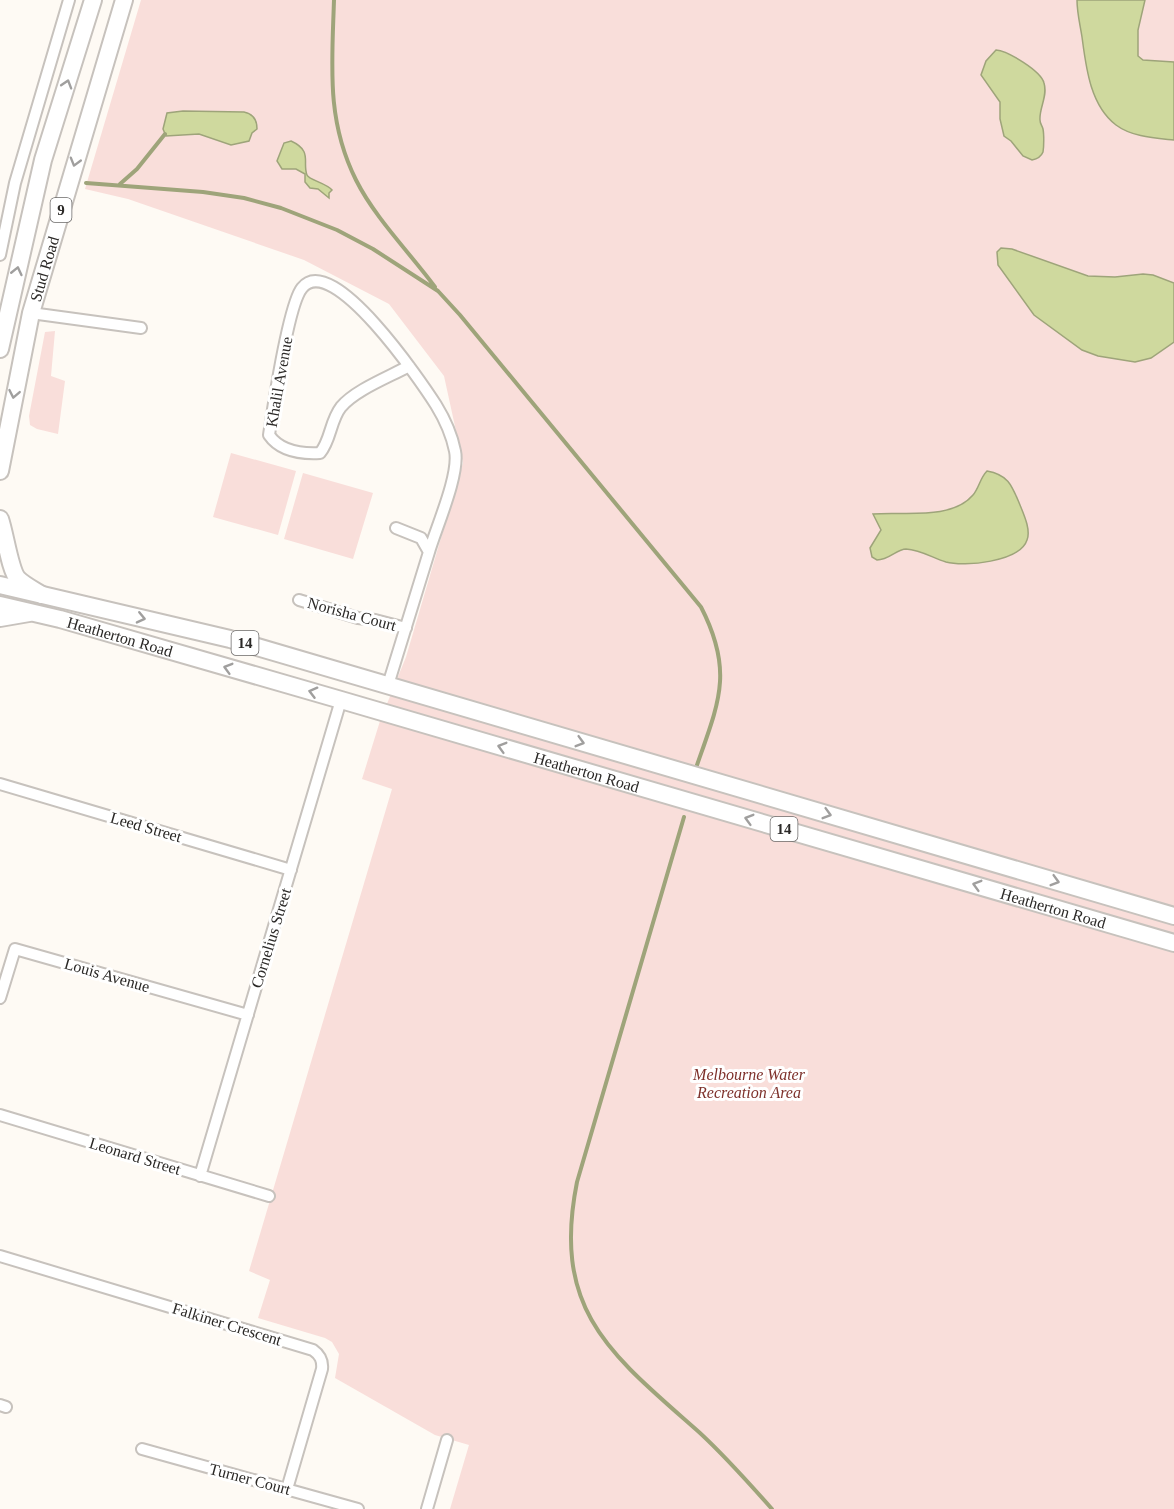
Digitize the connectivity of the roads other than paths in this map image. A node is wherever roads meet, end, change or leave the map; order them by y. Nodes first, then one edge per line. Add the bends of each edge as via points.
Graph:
1 (69, 0) edge
2 (93, 0) edge
3 (124, 0) edge
4 (0, 251) edge
5 (31, 314) junction
6 (141, 328) dead end
7 (0, 349) edge
8 (409, 366) junction
9 (0, 471) edge
10 (0, 519) edge
11 (396, 528) dead end
12 (429, 552) junction
13 (0, 585) edge
14 (42, 595) junction
15 (299, 600) dead end
16 (0, 605) edge
17 (29, 613) junction
18 (0, 618) edge
19 (406, 628) junction
20 (349, 674) junction
21 (388, 686) junction
22 (341, 700) junction
23 (380, 711) junction
24 (0, 784) edge
25 (291, 870) junction
26 (1174, 916) edge
27 (1174, 943) edge
28 (0, 998) edge
29 (248, 1015) junction
30 (0, 1115) edge
31 (200, 1176) junction
32 (269, 1196) dead end
33 (0, 1256) edge
34 (447, 1440) dead end
35 (142, 1449) dead end
36 (287, 1489) junction
37 (358, 1509) edge
38 (427, 1509) edge

1 - 4 street via 15,183
7 -> 2 main road, Stud Road / 9 via 43,160
3 -> 5 main road, Stud Road / 9
5 - 6 street
5 -> 9 main road, Stud Road / 9
8 - 8 street, Khalil Avenue via 356,303 333,286 310,283 302,288 293,311 269,435 275,443 291,450 320,453 327,445 341,406
8 - 12 street, Khalil Avenue via 437,407 456,453 455,471
10 - 14 main road via 17,579
11 - 12 street via 421,538
12 - 19 street, Khalil Avenue
13 - 14 main road, Heatherton Road / 14
14 -> 20 main road, Heatherton Road / 14 via 230,639
15 - 19 street, Norisha Court
16 - 17 main road, Heatherton Road / 14
17 - 18 main road
22 -> 17 main road, Heatherton Road / 14
19 - 21 street, Khalil Avenue
20 - 21 main road, Heatherton Road / 14
20 - 22 main road
21 - 23 main road
21 -> 26 main road, Heatherton Road / 14
22 - 23 main road, Heatherton Road / 14
22 - 25 street, Cornelius Street
27 -> 23 main road, Heatherton Road / 14
24 - 25 street, Leed Street
25 - 29 street, Cornelius Street
28 - 29 street, Louis Avenue via 15,949
29 - 31 street, Cornelius Street
30 - 31 street, Leonard Street
31 - 32 street, Leonard Street
33 - 36 street, Falkiner Crescent via 317,1353 322,1369
34 - 38 street
35 - 36 street, Turner Court
36 - 37 street, Turner Court

